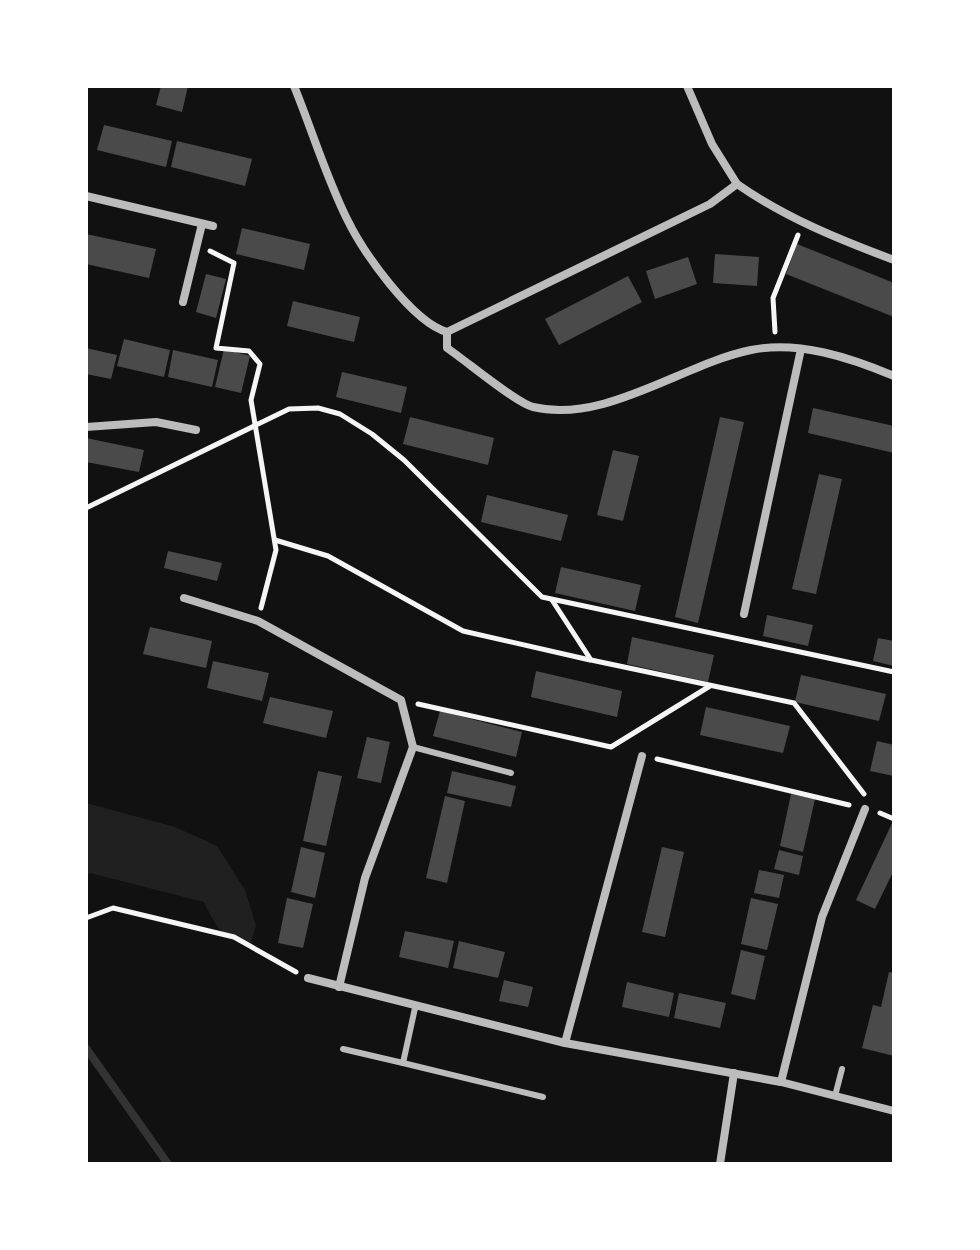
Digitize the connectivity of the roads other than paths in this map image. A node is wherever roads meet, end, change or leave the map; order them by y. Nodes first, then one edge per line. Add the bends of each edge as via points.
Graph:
1 (294, 86) edge
2 (687, 86) edge
3 (737, 184) junction
4 (86, 196) edge
5 (202, 224) junction
6 (213, 226) dead end
7 (894, 260) edge
8 (183, 302) dead end
9 (447, 332) junction
10 (801, 349) junction
11 (894, 376) edge
12 (86, 427) edge
13 (196, 430) dead end
14 (184, 598) dead end
15 (744, 614) dead end
16 (413, 747) junction
17 (642, 756) road end
18 (511, 773) dead end
19 (865, 809) road end
20 (308, 978) road end
21 (339, 987) junction
22 (415, 1008) junction
23 (565, 1043) junction
24 (343, 1049) dead end
25 (403, 1063) junction
26 (842, 1069) dead end
27 (734, 1073) junction
28 (781, 1082) junction
29 (835, 1096) junction
30 (543, 1097) dead end
31 (894, 1111) edge
32 (720, 1164) edge

1 - 9 street via 347,220 418,317
2 - 3 street via 712,144
3 - 7 street via 771,208
3 - 9 street via 710,204
4 - 5 street
5 - 6 street
5 - 8 street
9 - 10 street via 447,348 532,407 593,407 752,350
10 - 11 street via 854,359
10 - 15 street
12 - 13 street via 156,422
14 - 16 street via 258,621 401,700
16 - 18 lane
16 - 21 street via 365,878
17 - 23 street
19 - 28 street via 822,917
20 - 21 street
21 - 22 street
22 - 23 street
22 - 25 lane
23 - 27 street
24 - 25 lane
25 - 30 lane
26 - 29 lane
27 - 28 street
27 - 32 street
28 - 29 street
29 - 31 street

